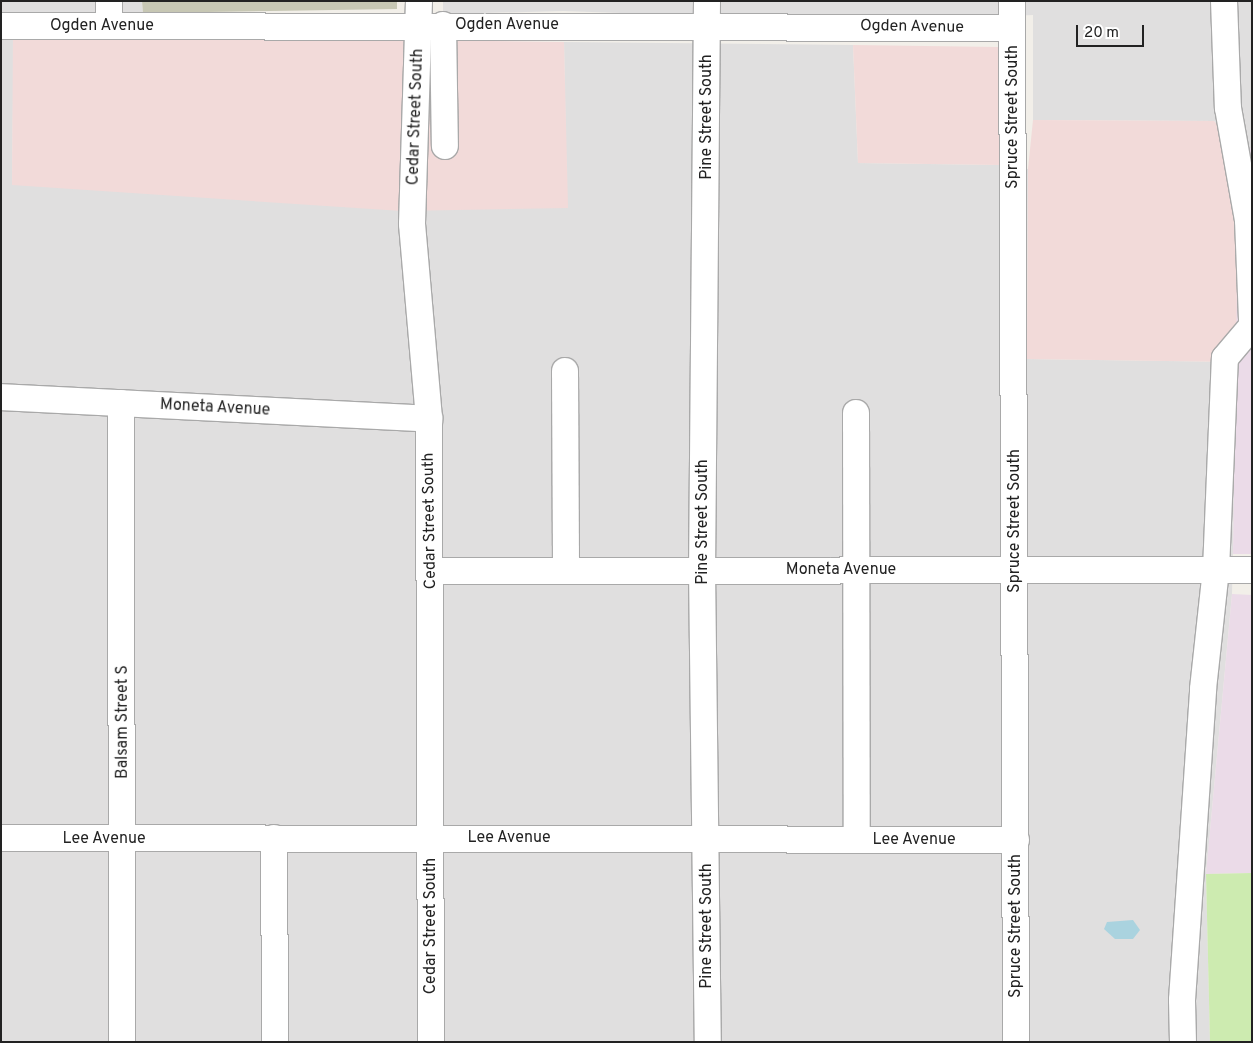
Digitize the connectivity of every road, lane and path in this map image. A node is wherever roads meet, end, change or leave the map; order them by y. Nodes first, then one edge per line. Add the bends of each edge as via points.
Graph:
1 (1012, 1) edge
2 (1224, 1) edge
3 (708, 13) edge
4 (109, 14) edge
5 (427, 17) edge
6 (1, 26) edge
7 (1012, 28) junction
8 (445, 146) dead end
9 (1252, 320) edge
10 (1252, 326) edge
11 (565, 371) dead end
12 (1, 397) edge
13 (121, 403) junction
14 (856, 413) dead end
15 (429, 419) junction
16 (702, 569) junction
17 (566, 570) junction
18 (1016, 570) junction
19 (1216, 570) junction
20 (1252, 570) edge
21 (431, 571) junction
22 (857, 571) junction
23 (431, 837) junction
24 (1, 838) edge
25 (274, 838) junction
26 (124, 839) junction
27 (706, 840) junction
28 (857, 840) junction
29 (1016, 840) junction
30 (122, 1042) edge
31 (275, 1042) edge
32 (432, 1042) edge
33 (708, 1042) edge
34 (1016, 1042) edge
35 (1183, 1042) edge

1 - 7 street, Spruce Street South
2 - 9 street via 1228,108 1248,220
3 - 5 street, Ogden Avenue
3 - 7 street, Ogden Avenue
3 - 16 street, Pine Street South
4 - 5 street, Ogden Avenue
4 - 6 street, Ogden Avenue
5 - 8 street
5 - 15 street, Cedar Street South via 412,224
7 - 18 street, Spruce Street South
10 - 19 street via 1226,358
11 - 17 street
12 - 13 street, Moneta Avenue
13 - 15 street, Moneta Avenue
13 - 26 street, Balsam Street S
14 - 22 street
15 - 21 street, Cedar Street South
16 - 17 street, Moneta Avenue
16 - 22 street, Moneta Avenue
16 - 27 street, Pine Street South
17 - 21 street, Moneta Avenue
18 - 19 street, Moneta Avenue
18 - 22 street, Moneta Avenue
18 - 29 street, Spruce Street South
19 - 20 street, Moneta Avenue
19 - 35 street via 1203,689 1182,1000
21 - 23 street, Cedar Street South
22 - 28 street
23 - 25 street, Lee Avenue
23 - 27 street, Lee Avenue
23 - 32 street, Cedar Street South
24 - 26 street, Lee Avenue
25 - 26 street, Lee Avenue
25 - 31 street
26 - 30 street, Balsam Street S
27 - 28 street, Lee Avenue
27 - 33 street, Pine Street South
28 - 29 street, Lee Avenue
29 - 34 street, Spruce Street South

